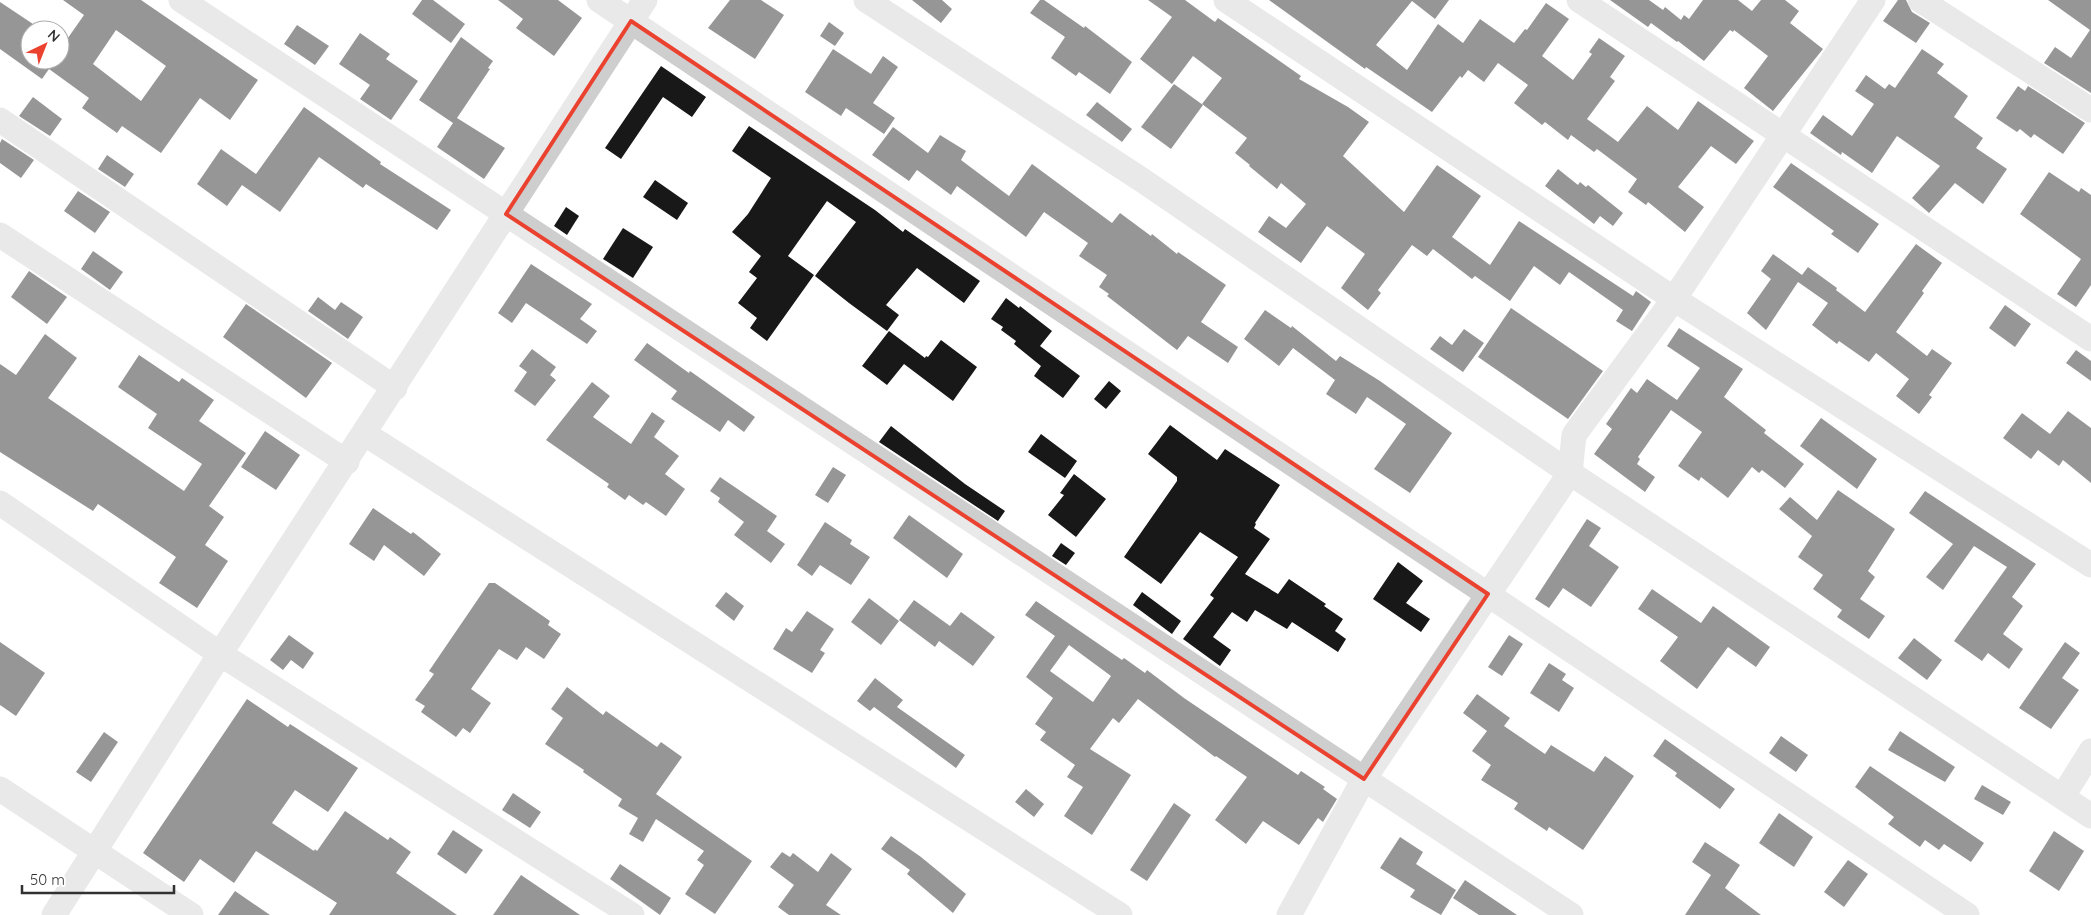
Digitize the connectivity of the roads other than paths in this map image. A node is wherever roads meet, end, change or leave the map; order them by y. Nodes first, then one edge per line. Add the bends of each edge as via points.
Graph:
1 (181, 0) edge
2 (599, 0) edge
3 (645, 0) edge
4 (866, 0) edge
5 (1226, 0) edge
6 (1579, 0) edge
7 (1873, 0) edge
8 (1920, 0) edge
9 (631, 21) junction
10 (2091, 110) edge
11 (0, 120) edge
12 (1782, 134) junction
13 (506, 214) junction
14 (0, 235) edge
15 (1674, 299) junction
16 (2091, 338) edge
17 (394, 388) junction
18 (365, 434) junction
19 (346, 462) junction
20 (1570, 473) junction
21 (0, 503) edge
22 (2091, 565) edge
23 (1488, 594) junction
24 (220, 654) junction
25 (2091, 751) edge
26 (1364, 779) junction
27 (0, 788) edge
28 (2063, 796) junction
29 (2091, 816) edge
30 (94, 853) junction
31 (54, 915) edge
32 (191, 915) edge
33 (632, 915) edge
34 (1120, 915) edge
35 (1289, 915) edge
36 (1571, 915) edge
37 (1967, 915) edge

1 - 13 street
2 - 9 street
3 - 9 street
4 - 20 street via 1142,180
5 - 15 street
6 - 12 street
7 - 12 street
8 - 10 street
9 - 13 street
9 - 23 street
11 - 17 street
12 - 15 street
12 - 16 street
13 - 17 street
13 - 26 street
14 - 19 street
15 - 20 street via 1574,435
15 - 22 street
17 - 18 street
18 - 19 street
18 - 34 street
19 - 24 street
20 - 23 street
20 - 28 street
21 - 24 street
23 - 26 street
23 - 37 street
24 - 30 street
24 - 33 street
25 - 28 street
26 - 35 street
26 - 36 street
27 - 30 street
28 - 29 street
30 - 31 street
30 - 32 street

